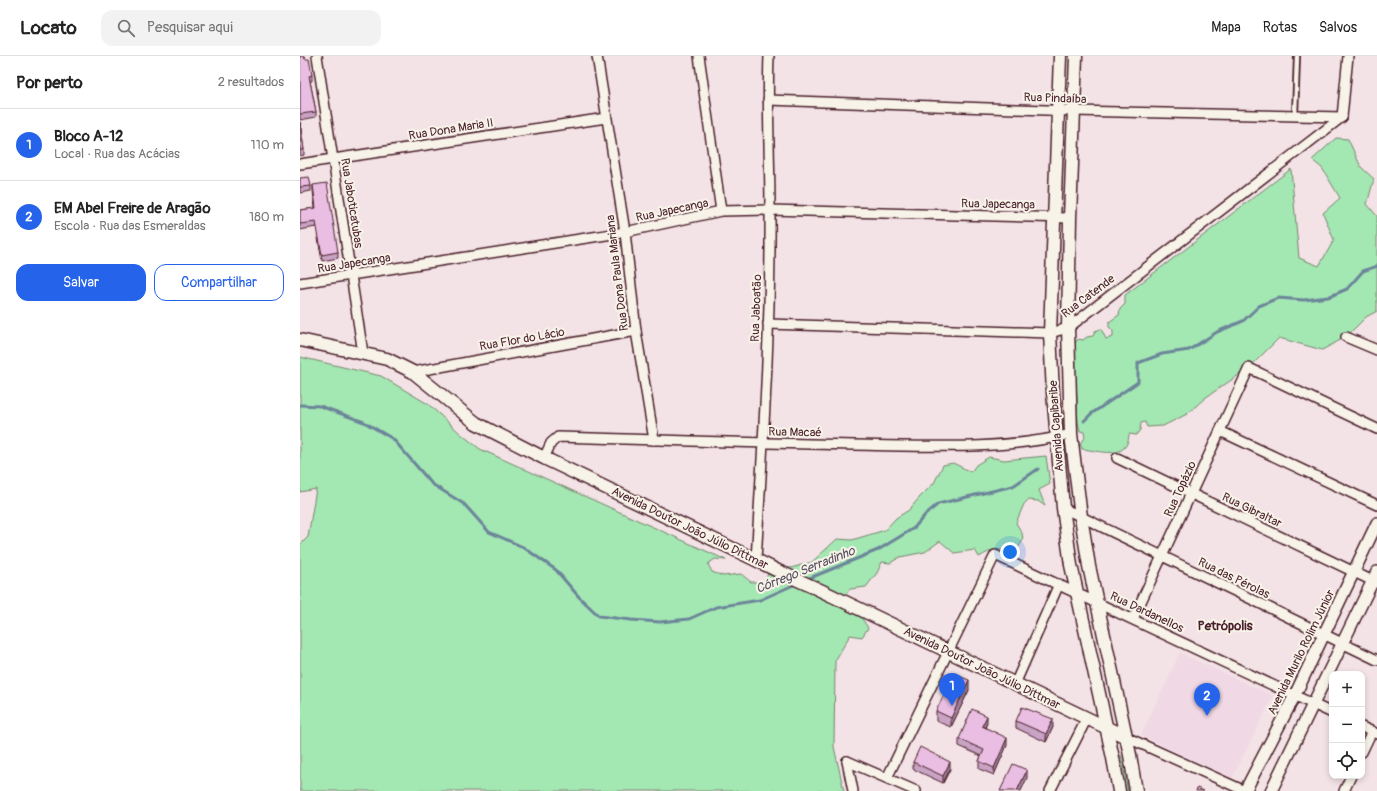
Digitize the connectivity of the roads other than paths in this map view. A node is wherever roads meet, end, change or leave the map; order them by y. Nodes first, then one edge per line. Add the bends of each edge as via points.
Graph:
1 (317, 56) edge
2 (597, 56) edge
3 (699, 56) edge
4 (769, 56) edge
5 (1060, 56) edge
6 (1076, 56) edge
7 (1297, 56) edge
8 (1348, 56) edge
9 (768, 100) junction
10 (1059, 110) junction
11 (1074, 110) junction
12 (1295, 116) junction
13 (1342, 117) junction
14 (606, 118) junction
15 (333, 159) junction
16 (300, 164) edge
17 (770, 210) junction
18 (721, 212) junction
19 (1054, 217) junction
20 (1070, 218) junction
21 (625, 232) junction
22 (351, 276) junction
23 (300, 283) edge
24 (768, 324) junction
25 (1068, 328) junction
26 (636, 331) junction
27 (1050, 333) junction
28 (1346, 336) dead end
29 (300, 340) edge
30 (1377, 350) edge
31 (363, 353) junction
32 (413, 372) junction
33 (1377, 429) edge
34 (1220, 431) junction
35 (1071, 434) junction
36 (1057, 438) junction
37 (654, 440) junction
38 (762, 443) junction
39 (544, 458) junction
40 (1117, 458) dead end
41 (1191, 494) junction
42 (1377, 505) edge
43 (1063, 508) junction
44 (1081, 517) junction
45 (1377, 524) edge
46 (1162, 556) junction
47 (756, 560) junction
48 (1354, 572) junction
49 (1375, 579) edge
50 (1059, 584) junction
51 (1077, 593) junction
52 (1097, 602) junction
53 (1133, 619) junction
54 (1324, 634) junction
55 (1343, 643) junction
56 (948, 652) junction
57 (1377, 660) edge
58 (1015, 684) junction
59 (1295, 695) junction
60 (1314, 704) junction
61 (1329, 712) edge
62 (1087, 718) junction
63 (1106, 727) junction
64 (1374, 732) edge
65 (1126, 737) junction
66 (1365, 747) edge
67 (887, 778) junction
68 (1350, 779) edge
69 (853, 791) edge
70 (916, 791) edge
71 (1050, 791) edge
72 (1118, 791) edge
73 (1136, 791) edge
74 (1245, 791) edge
75 (1271, 791) edge
76 (1344, 791) edge

1 - 15 street, Rua Jaboticatubas
2 - 14 street, Rua Dona Paula Mariana
3 - 18 street
4 - 9 street, Rua Jaboatão
5 - 10 main road, Avenida Capibaribe
6 - 11 main road, Avenida Capibaribe
7 - 12 lane
8 - 13 street
9 - 10 street, Rua Pindaíba
9 - 17 street, Rua Jaboatão
10 - 11 street, Rua Pindaíba
10 - 19 main road, Avenida Capibaribe
11 - 12 street, Rua Pindaíba
11 - 20 main road, Avenida Capibaribe
12 - 13 street, Rua Pindaíba
13 - 25 street, Rua Catende
14 - 15 street, Rua Dona Maria II
14 - 21 street, Rua Dona Paula Mariana
15 - 16 street, Rua Dona Maria II
15 - 22 street, Rua Jaboticatubas
17 - 18 street, Rua Japecanga
17 - 19 street, Rua Japecanga
17 - 24 street, Rua Jaboatão
18 - 21 street, Rua Japecanga
19 - 20 street, Rua Japecanga
19 - 27 main road, Avenida Capibaribe
20 - 25 main road, Avenida Capibaribe
21 - 22 street, Rua Japecanga
21 - 26 street, Rua Dona Paula Mariana
22 - 23 street, Rua Japecanga
22 - 31 street, Rua Jaboticatubas
24 - 27 street, Rua Catende
24 - 38 street, Rua Jaboatão
25 - 27 street, Rua Catende
25 - 35 main road, Avenida Capibaribe
26 - 32 street, Rua Flor do Lácio
26 - 37 street, Rua Dona Paula Mariana
27 - 36 main road, Avenida Capibaribe
28 - 30 street
29 - 31 main road, Avenida Doutor João Júlio Dittmar
31 - 32 main road, Avenida Doutor João Júlio Dittmar via 387,359
32 - 39 main road, Avenida Doutor João Júlio Dittmar via 476,423
33 - 34 street, Rua Topázio via 1249,368
34 - 41 street, Rua Topázio
34 - 42 street
35 - 36 street, Rua Macaé
35 - 44 main road, Avenida Capibaribe
36 - 38 street, Rua Macaé via 970,446
36 - 43 main road, Avenida Capibaribe
37 - 38 street, Rua Macaé
37 - 39 street, Rua Macaé via 558,437
38 - 47 street, Rua Jaboatão
39 - 47 main road, Avenida Doutor João Júlio Dittmar
40 - 41 street, Rua Gibraltar
41 - 46 street, Rua Topázio
41 - 48 street, Rua Gibraltar
43 - 44 street, Rua das Pérolas
43 - 51 main road, Avenida Capibaribe
44 - 46 street, Rua das Pérolas
44 - 52 main road, Avenida Capibaribe
45 - 48 street, Avenida Murilo Rolim Júnior
46 - 53 street, Rua Topázio
46 - 54 street, Rua das Pérolas
47 - 56 main road, Avenida Doutor João Júlio Dittmar
48 - 49 street, Rua Gibraltar
48 - 54 street, Avenida Murilo Rolim Júnior
49 - 55 street
50 - 51 street, Rua Dardanellos
50 - 56 street, Rua Dardanellos via 995,554
50 - 58 street
51 - 52 street, Rua Dardanellos
51 - 63 main road, Avenida Capibaribe
52 - 53 street, Rua Dardanellos
52 - 65 main road, Avenida Capibaribe
53 - 59 street, Rua Dardanellos
54 - 55 street, Rua das Pérolas
54 - 59 street, Avenida Murilo Rolim Júnior
55 - 57 street, Rua das Pérolas
55 - 60 street
56 - 58 main road, Avenida Doutor João Júlio Dittmar
56 - 67 street
58 - 62 main road, Avenida Doutor João Júlio Dittmar
59 - 60 street, Rua Dardanellos
59 - 74 street, Avenida Murilo Rolim Júnior
60 - 61 street, Rua Dardanellos
60 - 75 street
62 - 63 main road, Avenida Doutor João Júlio Dittmar
62 - 71 street
63 - 65 main road, Avenida Doutor João Júlio Dittmar
63 - 72 main road, Avenida Capibaribe
64 - 66 street
65 - 73 main road, Avenida Capibaribe
65 - 74 street
67 - 69 street via 847,761
67 - 70 street
68 - 76 street

